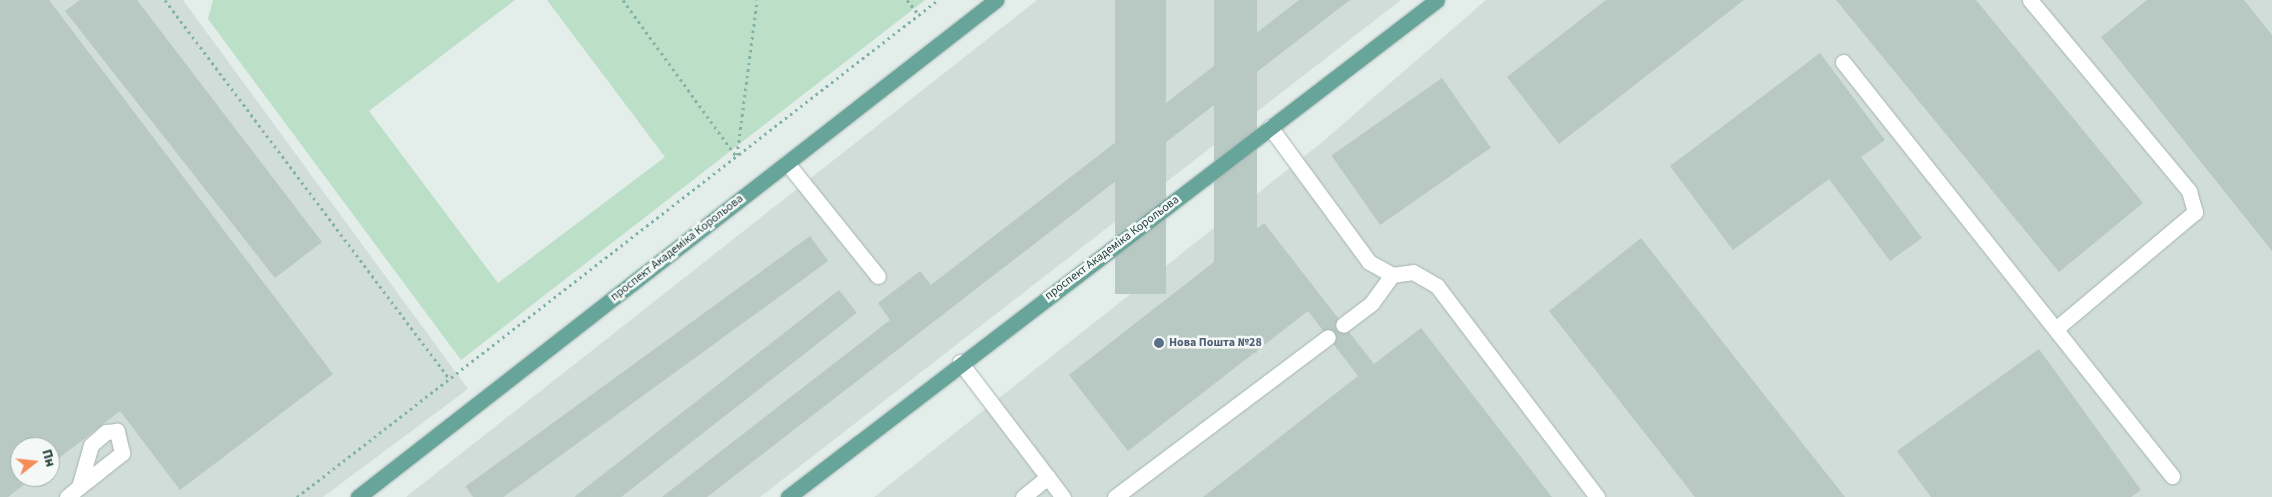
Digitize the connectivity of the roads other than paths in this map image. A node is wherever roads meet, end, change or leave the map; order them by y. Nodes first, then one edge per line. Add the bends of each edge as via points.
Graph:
1 (996, 0) edge
2 (1437, 0) edge
3 (2030, 0) edge
4 (1843, 62) dead end
5 (1270, 127) junction
6 (787, 163) junction
7 (1392, 274) junction
8 (878, 276) dead end
9 (1344, 326) dead end
10 (2057, 328) junction
11 (1328, 337) dead end
12 (960, 362) junction
13 (2172, 476) dead end
14 (1048, 477) junction
15 (79, 487) dead end
16 (361, 496) edge
17 (67, 497) edge
18 (788, 497) edge
19 (1023, 497) edge
20 (1063, 497) edge
21 (1116, 497) edge
22 (1597, 497) edge

1 - 6 main road, проспект Академіка Корольова
2 - 5 main road, проспект Академіка Корольова
3 - 10 lane via 2189,191 2195,212
4 - 10 lane
5 - 7 lane via 1369,262
5 - 12 main road, проспект Академіка Корольова
6 - 8 lane
6 - 16 main road, проспект Академіка Корольова
7 - 9 lane via 1372,303
7 - 22 lane via 1413,272 1437,286
10 - 13 lane
11 - 21 lane
12 - 14 lane
12 - 18 main road, проспект Академіка Корольова
14 - 19 lane
14 - 20 lane
15 - 17 lane

